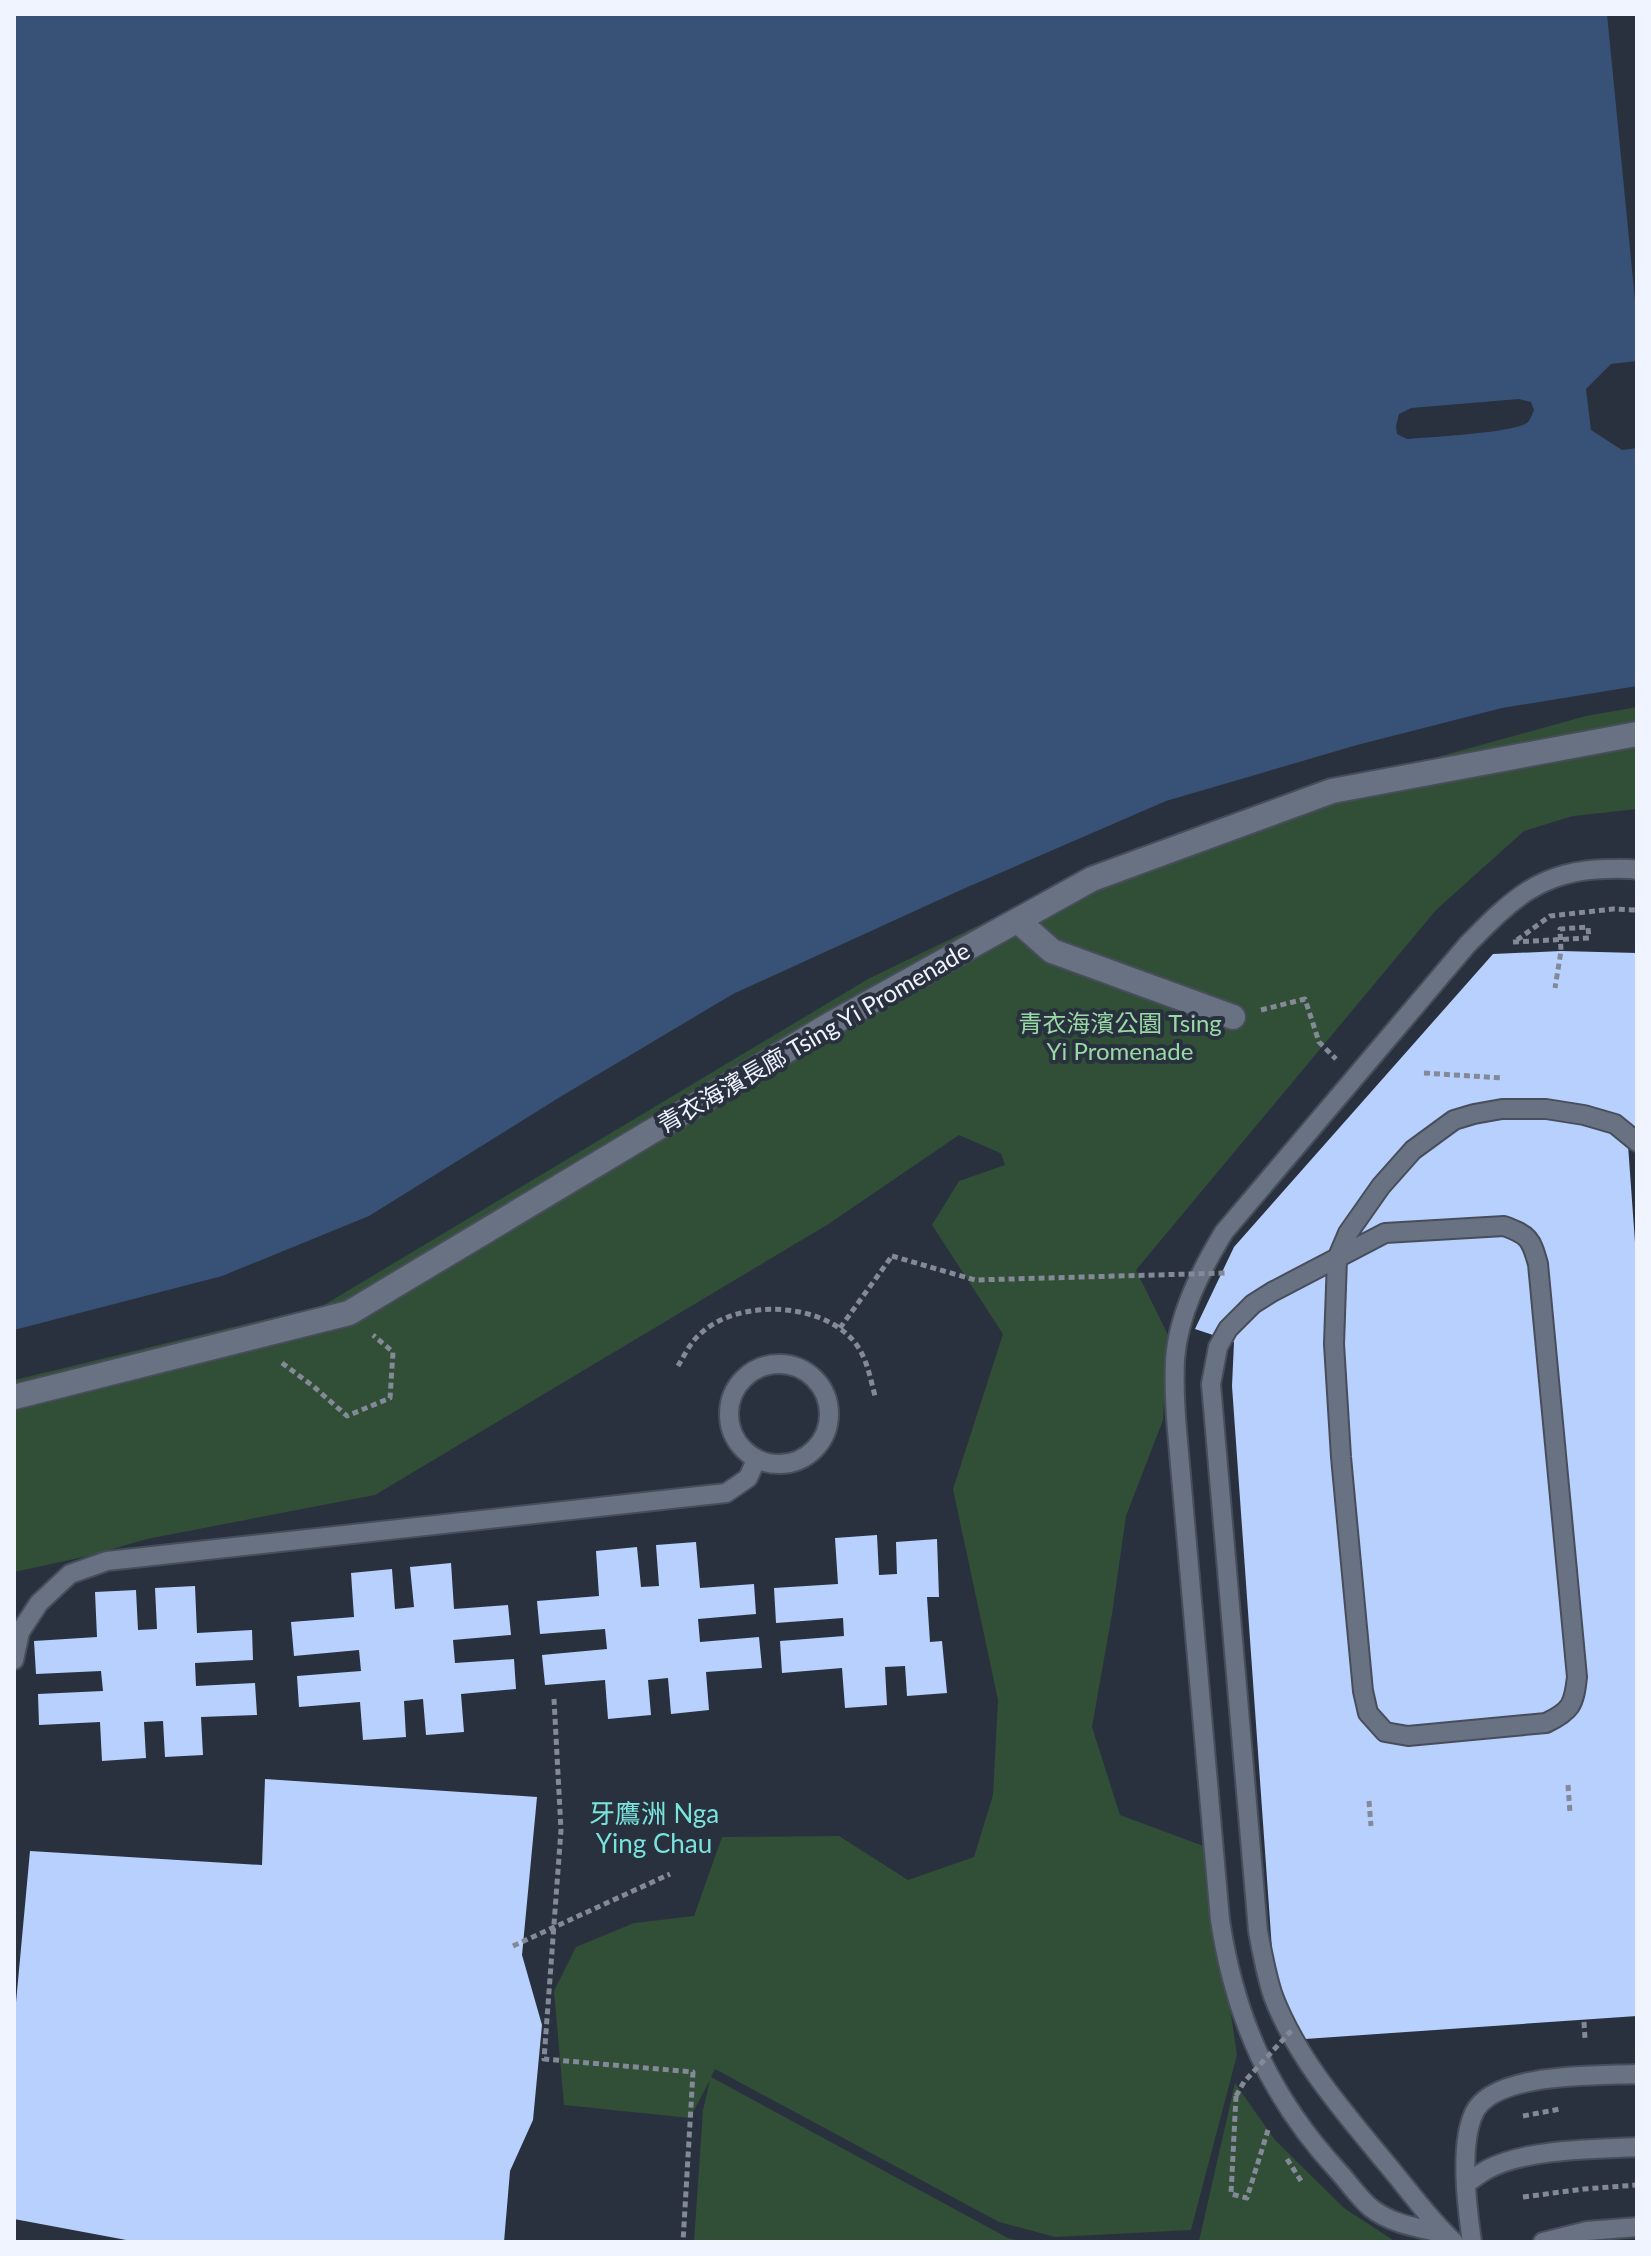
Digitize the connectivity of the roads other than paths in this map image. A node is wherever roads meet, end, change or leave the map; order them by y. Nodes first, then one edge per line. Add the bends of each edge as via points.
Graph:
1 (1637, 734) edge
2 (1637, 870) edge
3 (1018, 921) junction
4 (1233, 1017) road end
5 (1634, 1139) edge
6 (1337, 1259) junction
7 (14, 1397) edge
8 (756, 1460) junction
9 (14, 1660) edge
10 (1637, 2074) edge
11 (1637, 2147) edge
12 (1467, 2183) junction
13 (1637, 2227) edge
14 (1450, 2238) edge
15 (1472, 2242) edge
16 (1543, 2242) edge

1 - 3 street, 青衣海濱長廊 Tsing Yi Promenade via 1332,791 1092,879
2 - 14 lane via 1557,875 1528,889 1467,945 1224,1232 1191,1297 1175,1357 1220,1920 1241,2011 1267,2074 1323,2155 1372,2208 1398,2223
3 - 4 street via 1052,951
3 - 7 street, 青衣海濱長廊 Tsing Yi Promenade via 829,1025 349,1313
5 - 6 lane via 1615,1124 1546,1109 1502,1109 1454,1120 1396,1168 1363,1208
6 - 6 lane via 1385,1233 1504,1226 1533,1244 1577,1677 1575,1698 1564,1714 1546,1723 1408,1736 1385,1732 1368,1713 1335,1373
6 - 14 lane via 1253,1304 1218,1347 1211,1384 1258,1931 1274,1998 1304,2056
8 - 8 lane via 734,1438 728,1407 733,1392 754,1369 785,1363 801,1367 824,1389 829,1405 825,1436 815,1449 788,1464
8 - 9 lane via 748,1478 726,1493 107,1561 70,1574 39,1603 20,1632
10 - 12 lane via 1527,2082 1496,2091 1474,2111 1465,2149
11 - 12 lane via 1519,2158
12 - 15 lane
13 - 16 lane

